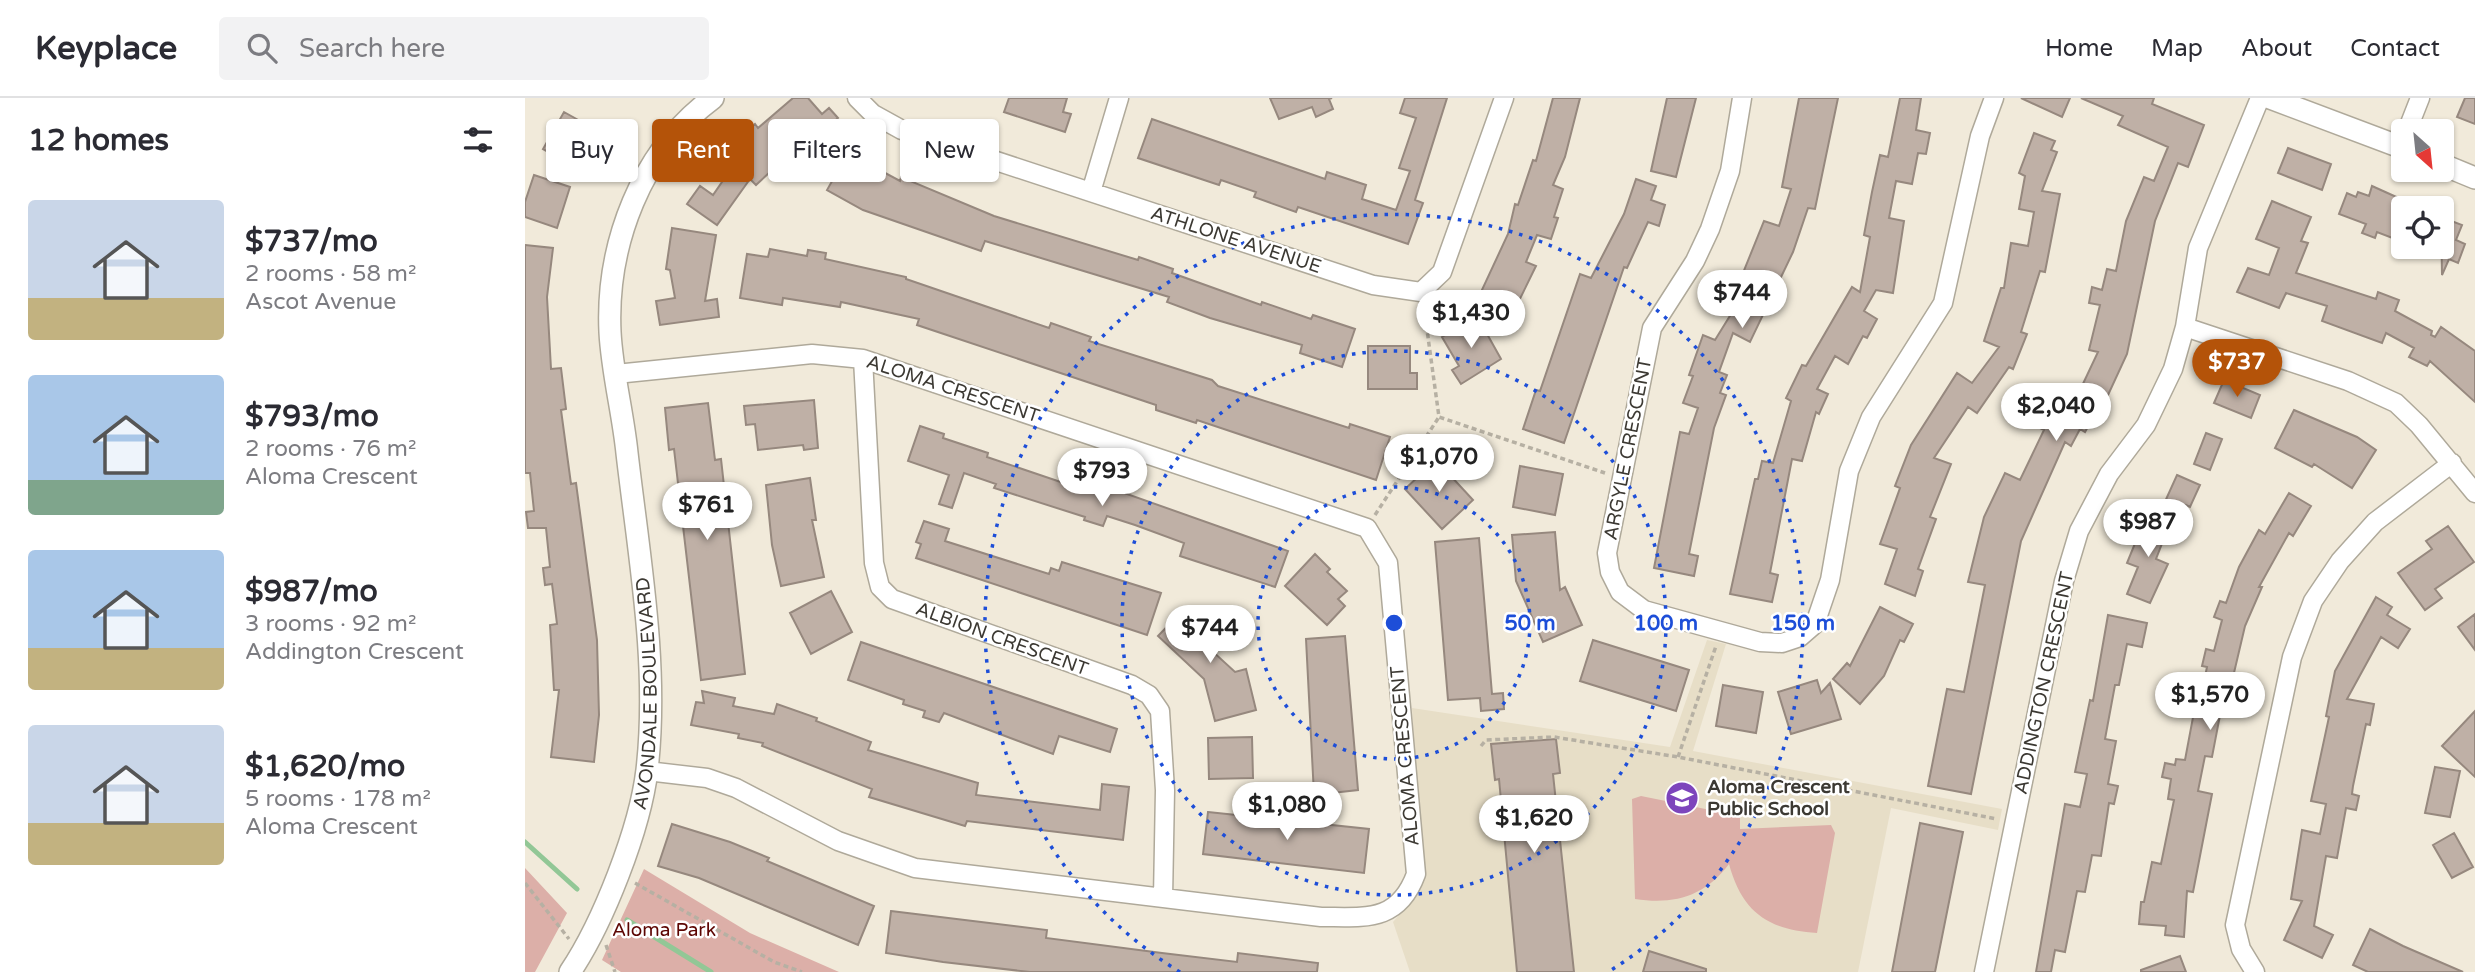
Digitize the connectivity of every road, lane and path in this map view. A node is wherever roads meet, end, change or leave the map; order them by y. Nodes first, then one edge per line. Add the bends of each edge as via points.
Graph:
1 (713, 98) edge
2 (857, 98) edge
3 (1119, 98) edge
4 (1504, 98) edge
5 (1742, 98) edge
6 (1994, 98) edge
7 (2260, 98) edge
8 (2270, 98) edge
9 (2420, 98) edge
10 (2412, 119) edge
11 (2391, 138) edge
12 (2454, 169) edge
13 (2475, 178) edge
14 (1091, 192) junction
15 (1422, 292) junction
16 (2185, 327) junction
17 (863, 359) junction
18 (616, 374) junction
19 (1439, 417) junction
20 (2452, 463) junction
21 (1622, 478) junction
22 (2475, 493) edge
23 (1367, 528) junction
24 (1721, 631) junction
25 (1481, 746) dead end
26 (1678, 757) junction
27 (647, 771) junction
28 (2014, 823) junction
29 (618, 873) junction
30 (525, 883) edge
31 (1163, 898) junction
32 (576, 963) edge
33 (802, 972) edge
34 (1984, 972) edge
35 (2255, 972) edge

1 - 18 street, AVONDALE BOULEVARD via 655,160 621,232 610,331
2 - 14 street, ATHLONE AVENUE via 873,114 902,130
3 - 14 street
4 - 15 street via 1442,272
5 - 21 street, ARGYLE CRESCENT via 1730,171 1710,229 1651,328
6 - 24 street, ARGYLE CRESCENT via 1980,136 1943,303 1871,417 1849,471 1830,580 1815,624 1800,637 1782,643
7 - 16 street, ADDINGTON CRESCENT via 2198,248
8 - 11 street
9 - 10 street
12 - 13 street
14 - 15 street, ATHLONE AVENUE via 1373,285
15 - 19 path
16 - 20 street via 2348,381 2396,403
16 - 28 street, ADDINGTON CRESCENT via 2173,369 2146,425 2109,474 2079,531 2064,581
17 - 18 street, ALOMA CRESCENT via 812,354
17 - 23 street, ALOMA CRESCENT
17 - 31 street, ALBION CRESCENT via 874,563 880,587 892,599 1149,695 1160,711 1165,790
18 - 27 street, AVONDALE BOULEVARD via 647,632
19 - 21 path
19 - 23 path
20 - 22 street
20 - 35 street via 2375,522 2313,601 2292,657 2235,925 2241,949
21 - 24 street, ARGYLE CRESCENT via 1607,553 1620,592 1644,610
23 - 31 street, ALOMA CRESCENT via 1388,563 1416,874 1411,889 1387,912 1373,916 1321,917
24 - 26 path
25 - 26 path via 1486,740 1554,737
26 - 28 path
27 - 29 street, AVONDALE BOULEVARD
27 - 31 street, ALOMA CRESCENT via 707,778 736,788 838,841 915,867
28 - 34 street, ADDINGTON CRESCENT
29 - 32 street, AVONDALE BOULEVARD
29 - 33 path via 775,962
30 - 32 path

